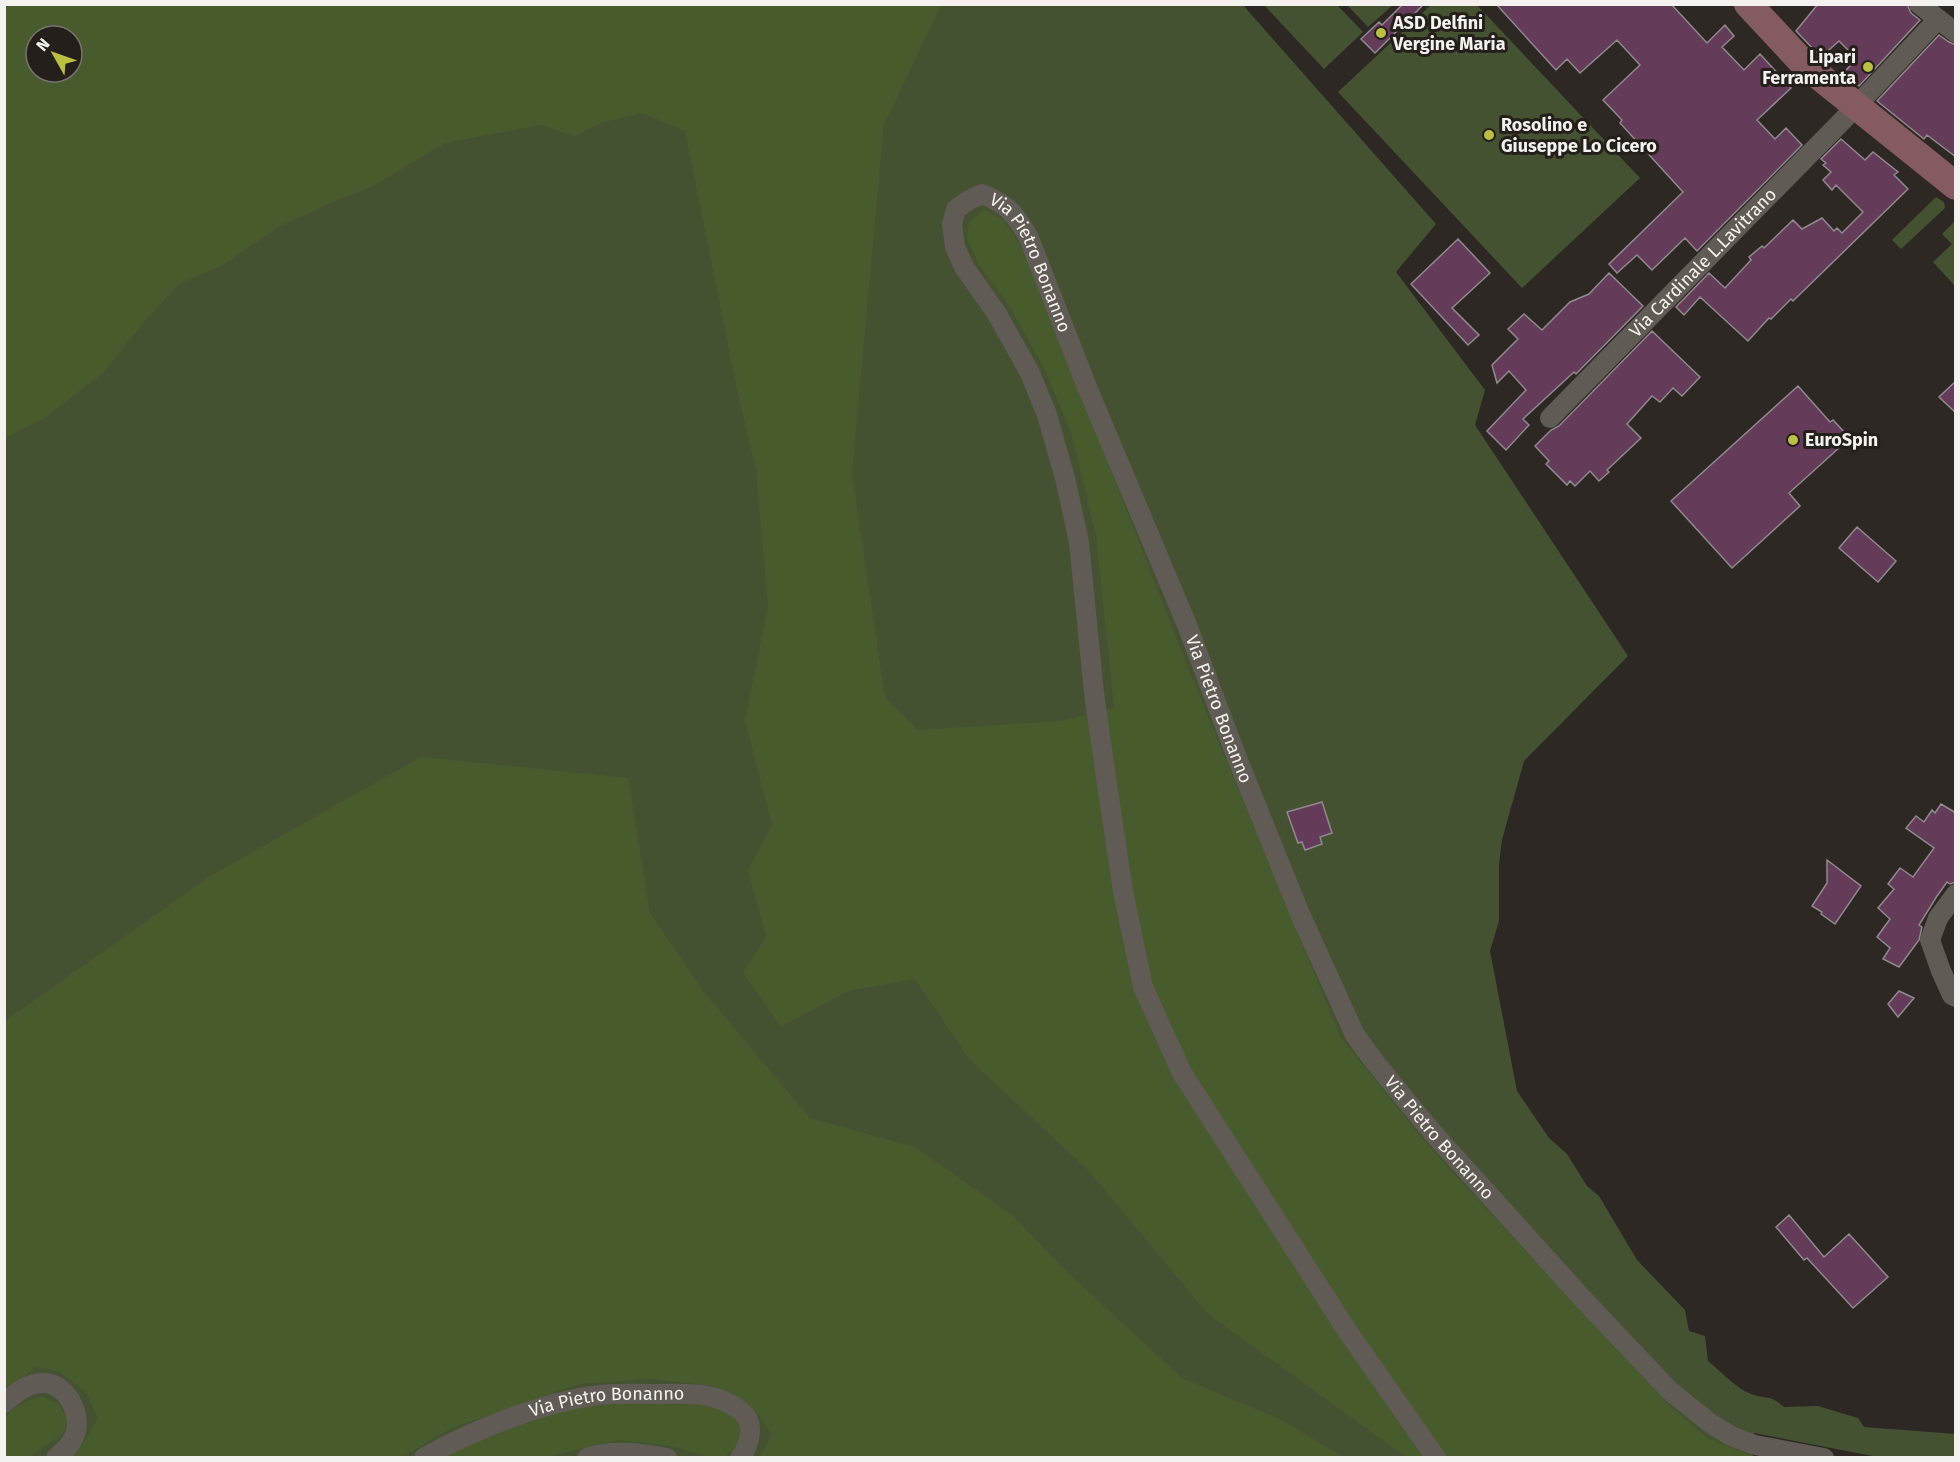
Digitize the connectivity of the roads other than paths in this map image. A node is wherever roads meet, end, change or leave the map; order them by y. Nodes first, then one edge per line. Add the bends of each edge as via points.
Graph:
1 (1748, 4) edge
2 (1919, 4) edge
3 (1938, 19) junction
4 (1956, 33) edge
5 (1856, 106) junction
6 (1956, 186) edge
7 (1550, 418) dead end
8 (1956, 894) edge
9 (1956, 998) edge
10 (4, 1403) edge
11 (56, 1458) edge
12 (424, 1458) edge
13 (587, 1458) edge
14 (667, 1458) edge
15 (740, 1458) edge
16 (1436, 1458) edge
17 (1824, 1458) edge

1 - 5 main road via 1804,64
2 - 3 street
3 - 4 street
3 - 5 street, Via Cardinale L.Lavitrano
5 - 6 main road
5 - 7 street, Via Cardinale L.Lavitrano
8 - 9 street via 1938,918 1930,940
10 - 11 street via 28,1386 42,1383 65,1392 76,1412 75,1436
12 - 15 street, Via Pietro Bonanno via 518,1416 566,1401 602,1395 688,1393 714,1396 745,1414 751,1432
13 - 14 street via 626,1452
16 - 17 street, Via Pietro Bonanno via 1339,1319 1182,1073 1143,987 1108,795 1079,542 1065,478 1047,415 1029,373 954,247 952,224 956,209 982,194 1009,207 1029,238 1300,914 1355,1035 1432,1132 1670,1391 1731,1436 1755,1445

